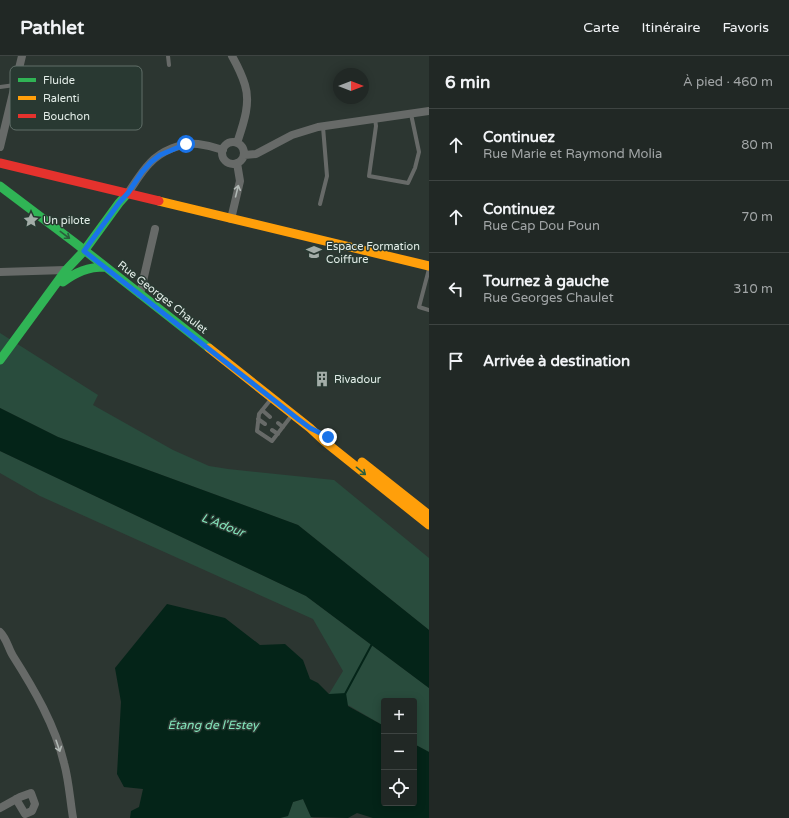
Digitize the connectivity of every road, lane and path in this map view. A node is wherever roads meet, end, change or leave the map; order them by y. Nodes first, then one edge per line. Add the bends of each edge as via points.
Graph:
1 (22, 56) edge
2 (168, 56) edge
3 (232, 56) edge
4 (169, 65) dead end
5 (20, 66) edge
6 (10, 86) edge
7 (0, 87) edge
8 (10, 108) edge
9 (429, 111) edge
10 (412, 114) junction
11 (375, 119) junction
12 (323, 127) junction
13 (237, 143) junction
14 (0, 147) edge
15 (222, 150) junction
16 (244, 155) junction
17 (0, 163) edge
18 (237, 164) junction
19 (0, 186) edge
20 (128, 193) junction
21 (320, 204) dead end
22 (231, 219) junction
23 (155, 229) dead end
24 (84, 251) junction
25 (105, 267) junction
26 (429, 268) edge
27 (66, 270) junction
28 (0, 272) edge
29 (53, 290) junction
30 (140, 294) junction
31 (429, 310) edge
32 (0, 360) edge
33 (272, 398) junction
34 (262, 410) junction
35 (292, 415) junction
36 (270, 417) dead end
37 (258, 419) junction
38 (278, 423) dead end
39 (265, 424) dead end
40 (283, 427) junction
41 (310, 428) junction
42 (272, 430) dead end
43 (278, 434) junction
44 (429, 515) edge
45 (429, 525) edge
46 (0, 632) edge
47 (0, 644) edge
48 (8, 649) junction
49 (16, 799) dead end
50 (0, 808) edge
51 (73, 818) edge

1 - 5 street
2 - 4 lane
3 - 13 street via 245,87 246,98 245,118
6 - 7 lane
8 - 14 street
9 - 10 street
10 - 11 street
10 - 11 lane via 419,152 408,183 369,176
11 - 12 street
12 - 16 street via 292,135 256,154
12 - 21 lane via 327,176
13 - 15 street via 227,144
13 - 16 street
15 - 18 street via 224,160 230,164
15 - 20 street via 186,144 160,155 142,172
16 - 18 street
17 - 20 main road
22 -> 18 street via 240,181
19 -> 24 main road, Rue Georges Chaulet
20 - 22 main road
20 - 24 main road
22 - 26 main road
23 - 30 street
24 - 25 main road, Rue Georges Chaulet
24 - 27 main road
25 - 29 main road via 75,272
25 - 30 main road, Rue Georges Chaulet
26 - 31 lane via 419,307
27 - 28 street via 23,269
27 - 29 main road
29 - 32 main road
30 - 33 main road, Rue Georges Chaulet
33 - 34 lane
33 - 35 main road, Rue Georges Chaulet
34 - 36 lane
34 - 37 lane
35 - 40 lane
35 - 41 main road, Rue Georges Chaulet
37 - 39 lane
37 - 43 lane via 257,431 272,442
38 - 40 lane
40 - 43 lane
41 - 44 main road, Rue Georges Chaulet via 342,446
41 -> 45 main road, Rue Georges Chaulet via 324,442
42 - 43 lane
46 - 48 street
47 - 48 street
48 -> 51 street via 34,689 52,729 64,763
49 - 50 street

